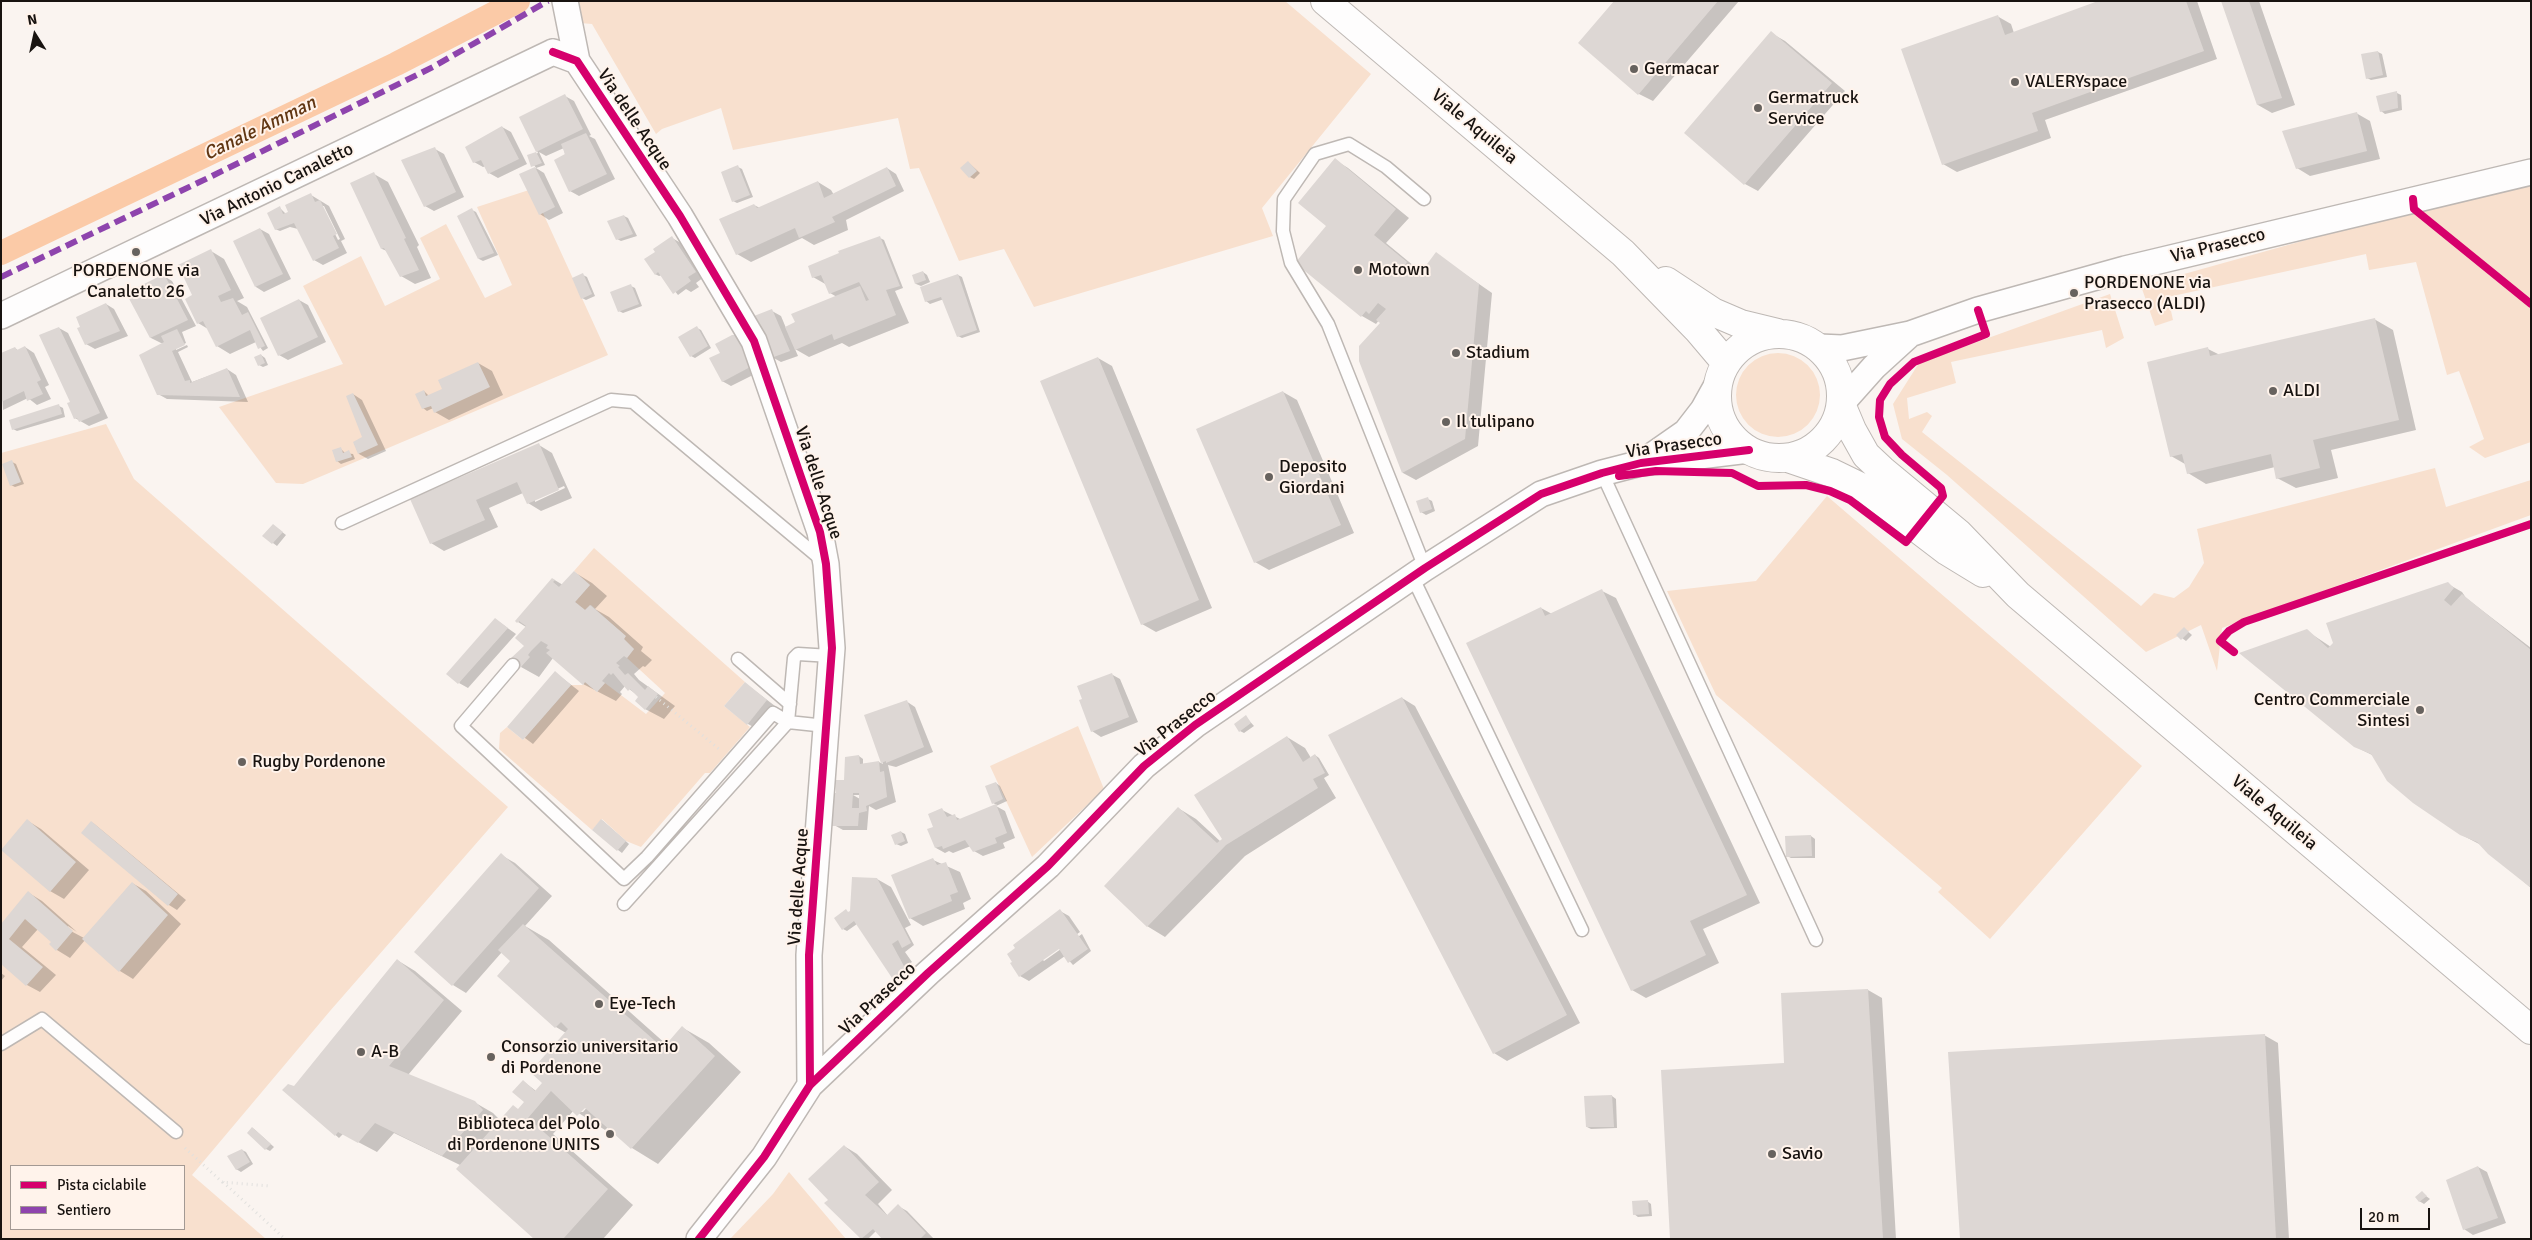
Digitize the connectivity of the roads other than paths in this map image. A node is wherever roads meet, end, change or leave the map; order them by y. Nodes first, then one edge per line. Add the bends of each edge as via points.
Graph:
1 (565, 1) edge
2 (1325, 1) edge
3 (553, 52) junction
4 (576, 61) junction
5 (2531, 172) edge
6 (1424, 199) dead end
7 (1623, 253) junction
8 (1, 316) edge
9 (1779, 333) junction
10 (1910, 334) junction
11 (1818, 347) junction
12 (1722, 373) junction
13 (1841, 404) junction
14 (1749, 450) junction
15 (1788, 458) junction
16 (1641, 463) junction
17 (1602, 473) junction
18 (342, 523) dead end
19 (826, 564) junction
20 (1418, 572) junction
21 (2018, 595) junction
22 (832, 652) junction
23 (738, 659) dead end
24 (512, 665) dead end
25 (790, 704) junction
26 (788, 722) junction
27 (826, 726) junction
28 (624, 904) dead end
29 (1582, 930) dead end
30 (1816, 940) dead end
31 (2531, 1030) edge
32 (1, 1044) edge
33 (810, 1084) junction
34 (176, 1132) road end
35 (699, 1239) edge

1 - 3 street
1 - 4 street
2 - 7 main road, Viale Aquileia
3 - 4 street, Via delle Acque
3 - 8 street, Via Antonio Canaletto
4 - 19 street, Via delle Acque via 680,216 754,341 812,503
5 - 10 street, Via Prasecco via 2125,269 1978,310
6 - 20 lane via 1386,167 1349,144 1315,154 1284,199 1283,231 1291,263 1328,324
7 - 9 main road, Viale Aquileia via 1713,312 1741,324
7 - 12 main road, Viale Aquileia via 1698,330
9 - 11 main road, Viale Aquileia via 1800,337
9 - 12 main road, Viale Aquileia via 1758,337 1740,347
10 - 11 street, Via Prasecco via 1842,348
10 - 13 street, Via Prasecco via 1874,366
11 - 13 main road, Viale Aquileia via 1832,363 1840,383
12 - 14 main road, Viale Aquileia via 1717,403 1722,422 1733,438
12 - 16 street, Via Prasecco via 1703,410 1686,432
13 - 15 main road, Viale Aquileia via 1835,424 1823,440
13 - 21 main road, Viale Aquileia via 1866,455 1958,533
14 - 15 main road, Viale Aquileia via 1768,457
14 - 16 street, Via Prasecco
15 - 21 main road, Viale Aquileia via 1832,473 1867,490 1947,551
16 - 17 street, Via Prasecco
17 - 20 street, Via Prasecco via 1541,494
17 - 30 lane
18 - 19 lane via 611,400 633,402
19 - 22 street, Via delle Acque
20 - 29 lane
20 - 33 street, Via Prasecco via 1195,725 1144,766 1048,866
21 - 31 main road, Viale Aquileia
22 - 25 lane via 798,654 794,658
22 - 27 street, Via delle Acque
23 - 25 lane
24 - 26 lane via 461,726 624,879 773,713
25 - 26 lane
26 - 27 lane
26 - 28 lane
27 - 33 street, Via delle Acque via 809,955
32 - 34 lane via 42,1019
33 - 35 street, Via Prasecco via 764,1157

